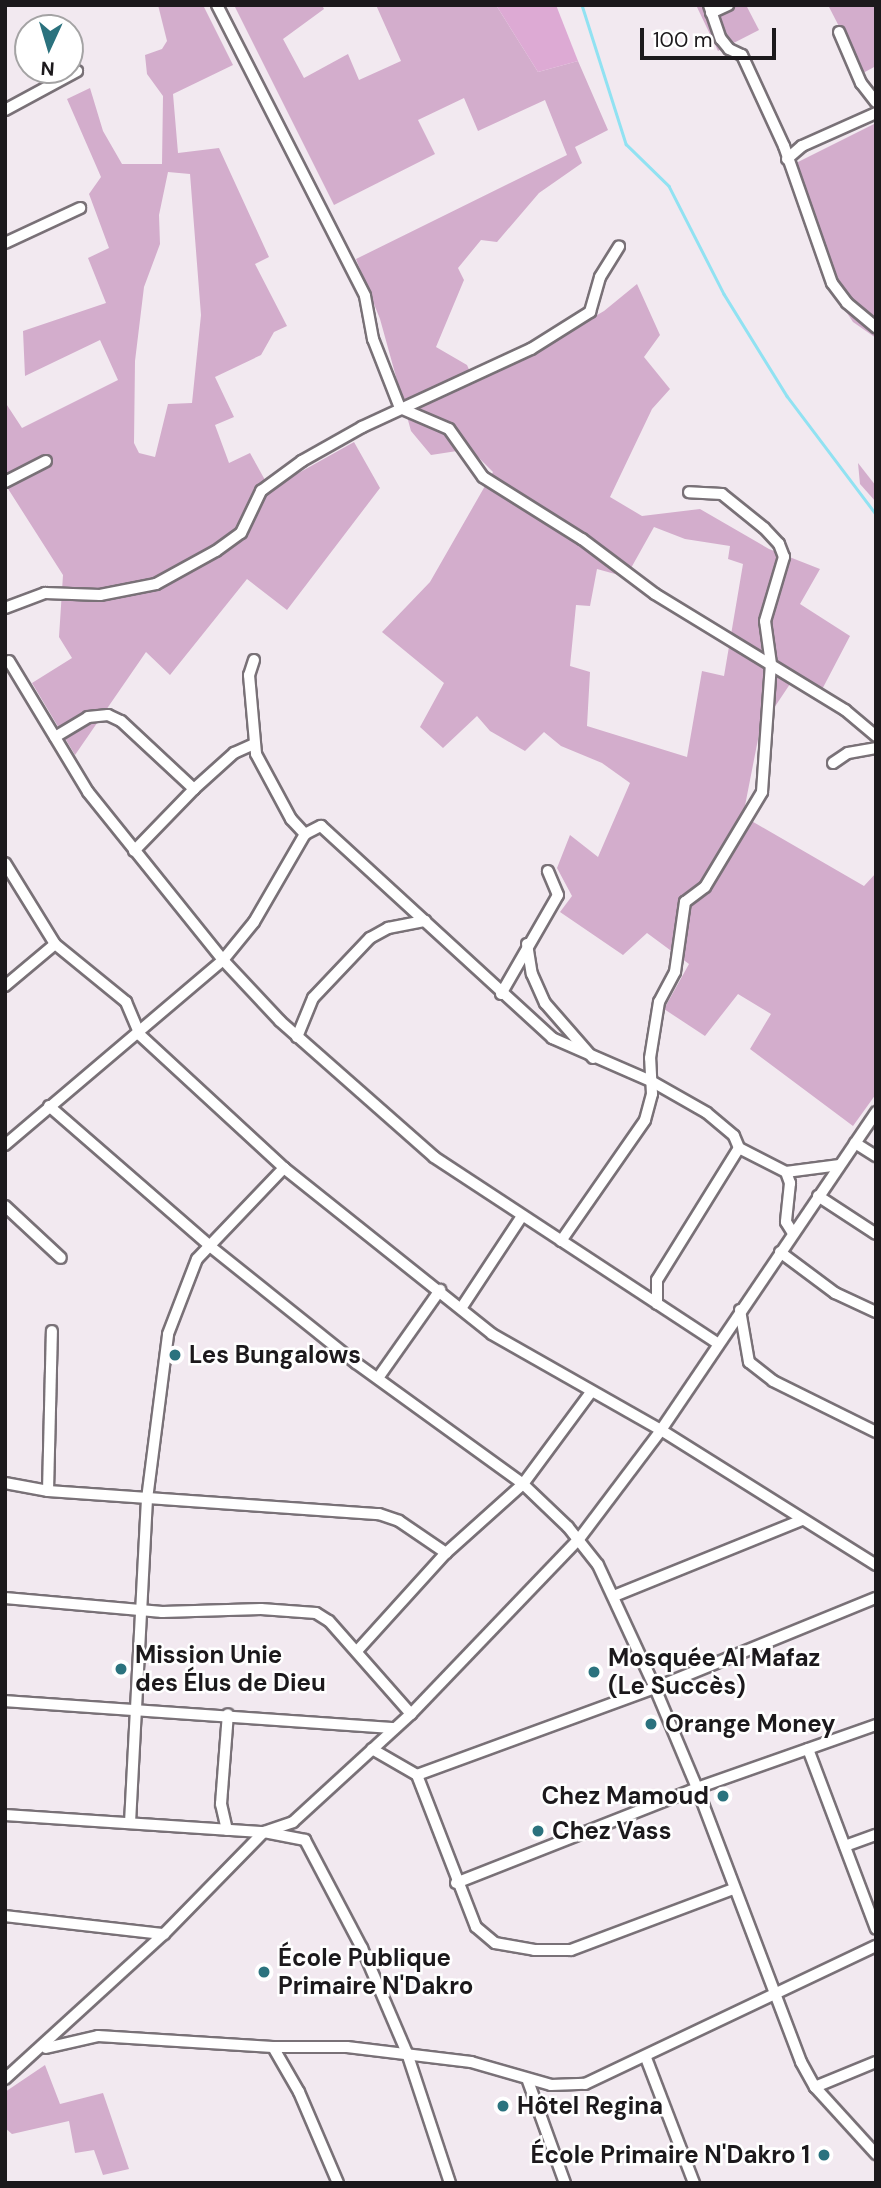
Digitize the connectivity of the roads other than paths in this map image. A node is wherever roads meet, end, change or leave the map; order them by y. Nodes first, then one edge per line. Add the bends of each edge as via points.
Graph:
1 (217, 5) edge
2 (728, 5) edge
3 (710, 9) edge
4 (839, 32) dead end
5 (54, 84) edge
6 (876, 102) edge
7 (5, 110) edge
8 (876, 113) edge
9 (787, 159) junction
10 (80, 208) dead end
11 (5, 243) edge
12 (620, 246) dead end
13 (876, 327) edge
14 (400, 408) junction
15 (46, 461) dead end
16 (5, 482) edge
17 (689, 492) dead end
18 (5, 608) edge
19 (254, 660) dead end
20 (9, 661) dead end
21 (771, 664) junction
22 (876, 736) edge
23 (55, 737) junction
24 (254, 744) junction
25 (876, 747) edge
26 (833, 763) dead end
27 (194, 789) junction
28 (305, 834) junction
29 (134, 852) junction
30 (5, 863) edge
31 (548, 871) dead end
32 (425, 921) junction
33 (527, 943) junction
34 (55, 944) junction
35 (223, 960) junction
36 (5, 986) edge
37 (500, 995) junction
38 (140, 1035) junction
39 (297, 1037) junction
40 (593, 1059) junction
41 (651, 1081) junction
42 (49, 1106) junction
43 (876, 1112) edge
44 (855, 1143) junction
45 (5, 1145) edge
46 (739, 1148) junction
47 (876, 1156) edge
48 (840, 1165) junction
49 (284, 1168) junction
50 (786, 1172) junction
51 (818, 1196) junction
52 (5, 1206) edge
53 (522, 1216) junction
54 (793, 1233) junction
55 (876, 1234) edge
56 (561, 1241) junction
57 (211, 1247) junction
58 (780, 1252) junction
59 (61, 1258) dead end
60 (440, 1290) junction
61 (657, 1304) junction
62 (462, 1307) junction
63 (740, 1310) junction
64 (876, 1312) edge
65 (52, 1331) dead end
66 (716, 1343) junction
67 (378, 1378) junction
68 (591, 1392) junction
69 (661, 1430) junction
70 (876, 1432) edge
71 (5, 1483) edge
72 (523, 1484) junction
73 (48, 1491) junction
74 (147, 1499) junction
75 (802, 1520) junction
76 (579, 1539) junction
77 (446, 1553) junction
78 (876, 1565) edge
79 (614, 1596) junction
80 (5, 1598) edge
81 (876, 1598) edge
82 (142, 1609) junction
83 (357, 1651) junction
84 (655, 1688) junction
85 (5, 1701) edge
86 (136, 1707) junction
87 (228, 1714) junction
88 (411, 1714) junction
89 (876, 1725) edge
90 (394, 1728) junction
91 (372, 1749) junction
92 (808, 1749) junction
93 (417, 1775) junction
94 (697, 1788) junction
95 (5, 1815) edge
96 (130, 1823) junction
97 (228, 1830) junction
98 (264, 1832) junction
99 (876, 1835) edge
100 (845, 1846) junction
101 (456, 1884) junction
102 (733, 1889) junction
103 (5, 1916) edge
104 (876, 1929) edge
105 (164, 1934) junction
106 (876, 1946) edge
107 (771, 1992) junction
108 (272, 2048) junction
109 (44, 2049) junction
110 (407, 2053) junction
111 (646, 2058) junction
112 (876, 2062) edge
113 (5, 2079) edge
114 (528, 2081) junction
115 (815, 2087) junction
116 (876, 2154) edge
117 (338, 2183) edge
118 (450, 2183) edge
119 (565, 2183) edge
120 (694, 2183) edge

1 - 14 street via 365,296 373,339
2 - 3 street
3 - 9 street via 721,39 742,55
4 - 6 street via 861,83
5 - 7 street
8 - 9 street via 803,146
9 - 13 street via 832,283
10 - 11 street
12 - 14 street via 600,277 590,312 531,349
14 - 18 street via 271,483 261,491 241,533 230,543 156,584 100,596 45,593
14 - 21 street via 449,429 483,477 582,540 674,607
15 - 16 street
17 - 21 street via 722,494 779,544 784,569 765,621
19 - 24 street via 249,676
20 - 23 street
21 - 22 street
21 - 41 street via 762,792 705,887 685,902 675,972 659,1002
23 - 27 street via 88,717 108,715 121,721
23 - 29 street via 88,792
24 - 27 street via 234,753
24 - 28 street via 262,769
25 - 26 street via 848,753
27 - 29 street
28 - 32 street via 317,826 325,828 372,878
28 - 35 street via 254,922
29 - 35 street
30 - 34 street
31 - 33 street via 558,895
32 - 37 street
32 - 39 street via 388,928 370,938 313,998
33 - 37 street
33 - 40 street via 532,974 545,1003
34 - 36 street
34 - 38 street via 126,1002
35 - 38 street
35 - 39 street
37 - 40 street via 552,1038
38 - 42 street
38 - 49 street
39 - 53 street via 399,1129
40 - 41 street
41 - 46 street via 707,1113 734,1136
41 - 56 street via 645,1120
42 - 45 street
42 - 57 street
43 - 44 street
44 - 47 street
44 - 48 street
46 - 50 street
46 - 61 street via 657,1280
48 - 50 street
48 - 51 street
49 - 57 street
49 - 60 street
50 - 54 street via 790,1183 786,1222
51 - 54 street
51 - 55 street
52 - 59 street
53 - 56 street
53 - 62 street
54 - 58 street
56 - 61 street
57 - 67 street
57 - 74 street via 188,1275 168,1334
58 - 63 street
58 - 64 street via 835,1293
60 - 62 street
60 - 67 street
61 - 66 street
62 - 68 street via 492,1334
63 - 66 street
63 - 70 street via 749,1362 773,1381
65 - 73 street
66 - 69 street
67 - 72 street
68 - 69 street
68 - 72 street
69 - 75 street
69 - 76 street
71 - 73 street
72 - 76 street
72 - 77 street
73 - 74 street
74 - 77 street via 379,1514 399,1521
74 - 82 street
75 - 78 street
75 - 79 street
76 - 79 street
76 - 88 street
77 - 83 street
79 - 84 street
80 - 82 street
81 - 84 street
82 - 83 street via 301,1610 329,1621
82 - 86 street
83 - 88 street
84 - 93 street
84 - 94 street
85 - 86 street
86 - 87 street
86 - 96 street
87 - 90 street
87 - 97 street via 221,1804
88 - 90 street
89 - 92 street
90 - 91 street
91 - 93 street
91 - 98 street via 293,1822
92 - 94 street
92 - 100 street
93 - 101 street
94 - 101 street
94 - 102 street
95 - 96 street
96 - 97 street
97 - 98 street
98 - 105 street
98 - 110 street via 305,1840 362,1948
99 - 100 street
100 - 104 street
101 - 102 street via 485,1937 495,1943 553,1951 571,1950
102 - 107 street
103 - 105 street
105 - 109 street
106 - 107 street
107 - 111 street
107 - 115 street
108 - 109 street via 98,2036
108 - 110 street via 347,2047
108 - 117 street via 299,2092
109 - 113 street
110 - 114 street via 471,2062
110 - 118 street
111 - 114 street via 584,2084
111 - 120 street
112 - 115 street
114 - 119 street
115 - 116 street

